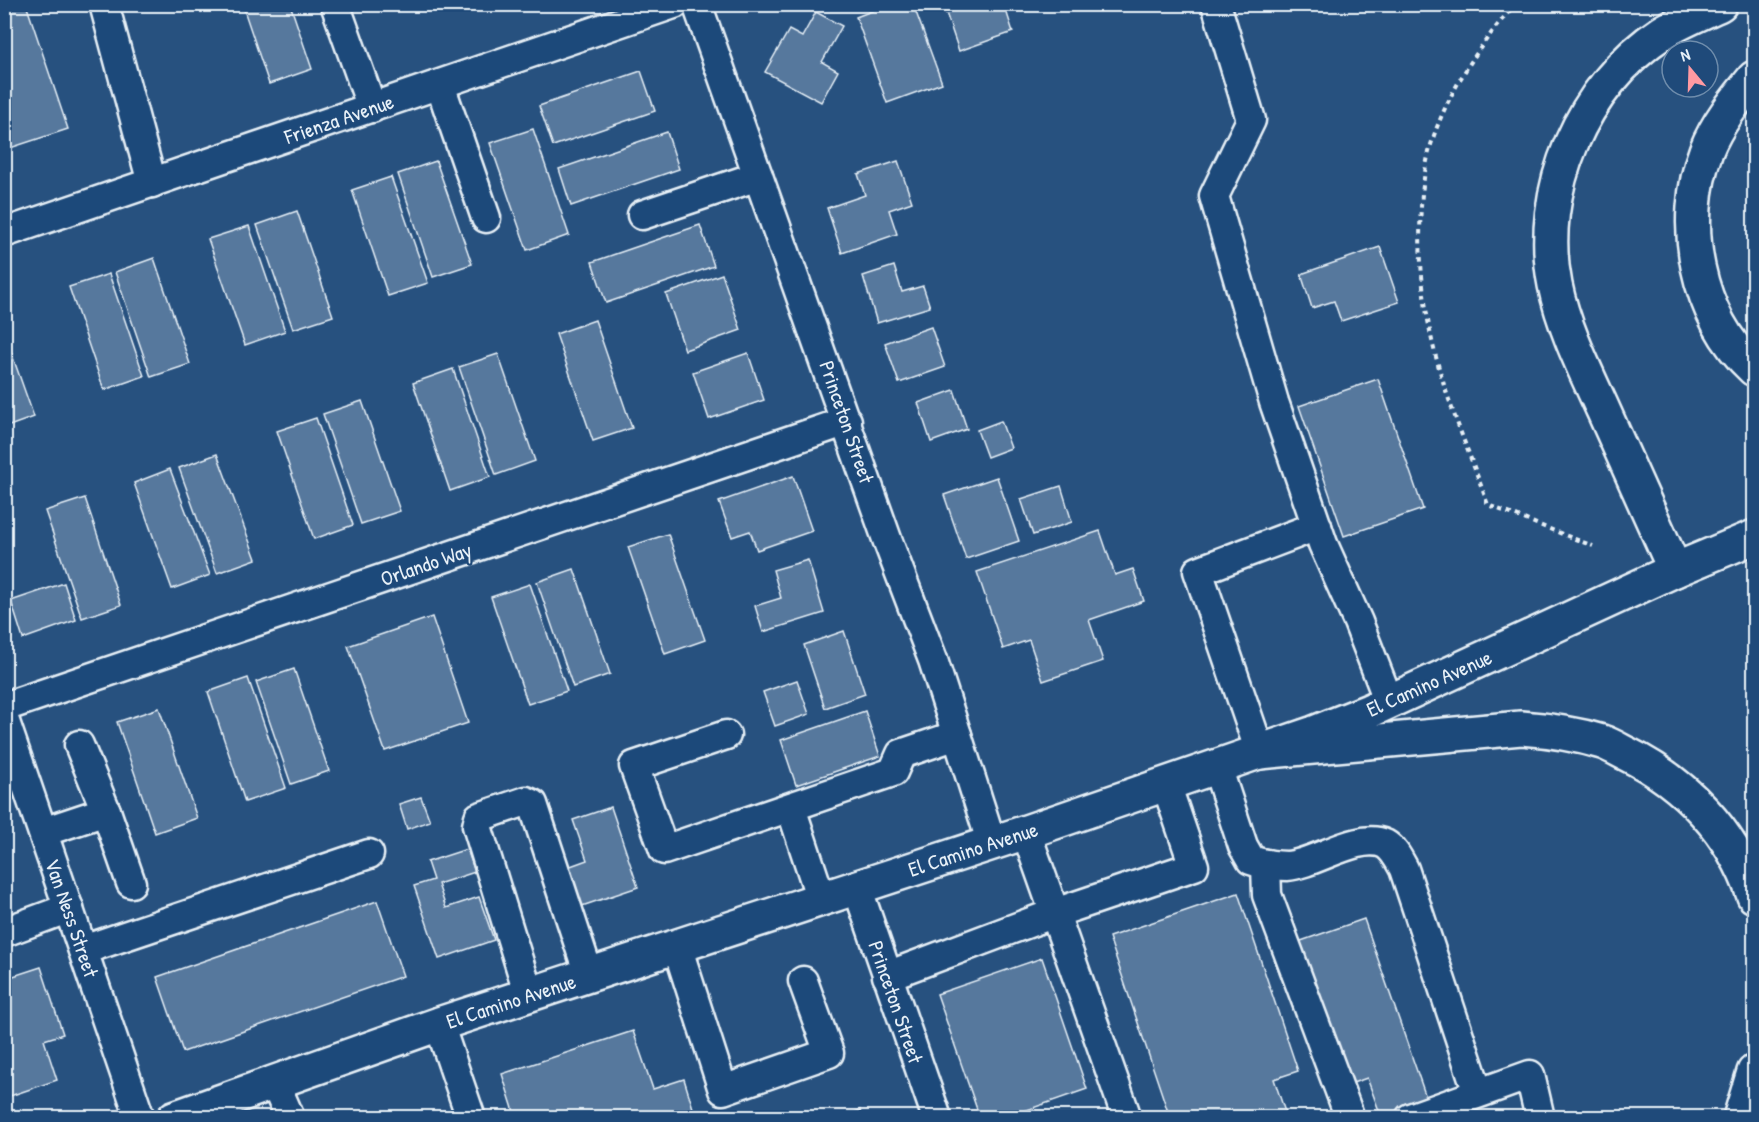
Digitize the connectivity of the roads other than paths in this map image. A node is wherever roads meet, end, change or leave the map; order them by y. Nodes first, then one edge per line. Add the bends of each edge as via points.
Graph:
1 (104, 4) edge
2 (335, 4) edge
3 (674, 4) edge
4 (697, 4) edge
5 (1216, 4) edge
6 (1720, 4) edge
7 (1755, 78) edge
8 (440, 85) junction
9 (372, 108) junction
10 (758, 176) junction
11 (152, 183) junction
12 (642, 216) dead end
13 (486, 218) dead end
14 (4, 233) edge
15 (1755, 369) edge
16 (847, 421) junction
17 (1317, 526) junction
18 (1755, 537) edge
19 (1675, 570) junction
20 (1389, 702) junction
21 (4, 707) edge
22 (4, 719) edge
23 (726, 735) dead end
24 (957, 735) junction
25 (79, 745) dead end
26 (1260, 752) junction
27 (1217, 767) junction
28 (1166, 784) junction
29 (791, 808) junction
30 (106, 811) junction
31 (1026, 831) junction
32 (43, 832) junction
33 (992, 841) junction
34 (369, 854) dead end
35 (1266, 864) junction
36 (131, 883) dead end
37 (857, 887) junction
38 (1755, 896) edge
39 (821, 899) junction
40 (69, 908) junction
41 (1054, 913) junction
42 (4, 932) edge
43 (677, 946) junction
44 (83, 950) junction
45 (589, 975) junction
46 (887, 976) junction
47 (804, 981) dead end
48 (530, 995) junction
49 (439, 1024) junction
50 (1755, 1072) edge
51 (274, 1081) junction
52 (1478, 1094) junction
53 (140, 1118) edge
54 (174, 1118) edge
55 (290, 1118) edge
56 (471, 1118) edge
57 (937, 1118) edge
58 (1127, 1118) edge
59 (1350, 1118) edge
60 (1410, 1118) edge
61 (1540, 1118) edge
62 (1740, 1118) edge

1 - 11 street
2 - 9 street
3 - 8 street, Frienza Avenue
4 - 10 street, Princeton Street
5 - 17 street via 1251,120 1214,196 1274,402
6 - 19 main road via 1663,32 1608,83 1585,114 1568,151 1551,225 1556,286 1581,362
7 - 15 main road via 1728,110 1707,150 1698,179 1694,234 1698,268 1713,310 1727,337
8 - 9 street, Frienza Avenue
8 - 13 street
9 - 11 street, Frienza Avenue
10 - 12 street
10 - 16 street, Princeton Street
11 - 14 street, Frienza Avenue
16 - 21 street, Orlando Way
16 - 24 street, Princeton Street
17 - 20 street
17 - 26 street via 1198,571
18 - 19 main road, El Camino Avenue
19 - 20 main road, El Camino Avenue
20 - 26 main road, El Camino Avenue
22 - 32 street, Van Ness Street
23 - 29 street via 634,766 664,850
24 - 29 street via 901,754 893,772
24 - 33 street, Princeton Street
25 - 30 street
26 - 27 main road, El Camino Avenue
26 - 38 main road via 1521,728 1555,730 1604,743 1649,765 1701,807 1732,846
27 - 28 main road, El Camino Avenue
27 - 35 street via 1243,846 1251,860
28 - 31 main road, El Camino Avenue
28 - 41 street via 1194,866
29 - 39 street
30 - 32 street
30 - 36 street
31 - 33 main road, El Camino Avenue
31 - 41 street
32 - 40 street, Van Ness Street
33 - 37 main road, El Camino Avenue
34 - 44 street
35 - 52 street via 1289,866 1369,840 1386,844 1396,854
35 - 59 street via 1267,895
37 - 39 main road, El Camino Avenue
37 - 46 street, Princeton Street
39 - 43 main road, El Camino Avenue
40 - 42 street
40 - 44 street, Van Ness Street
41 - 46 street
41 - 58 street
43 - 45 main road, El Camino Avenue
43 - 47 street via 723,1090 829,1053
44 - 53 street, Van Ness Street
45 - 48 main road, El Camino Avenue
45 - 48 street via 533,804 526,801 479,817 477,826
46 - 57 street, Princeton Street
48 - 49 main road, El Camino Avenue
49 - 51 main road, El Camino Avenue
49 - 56 street
50 - 62 main road
51 - 54 main road, El Camino Avenue
51 - 55 street
52 - 60 street
52 - 61 street via 1530,1075

